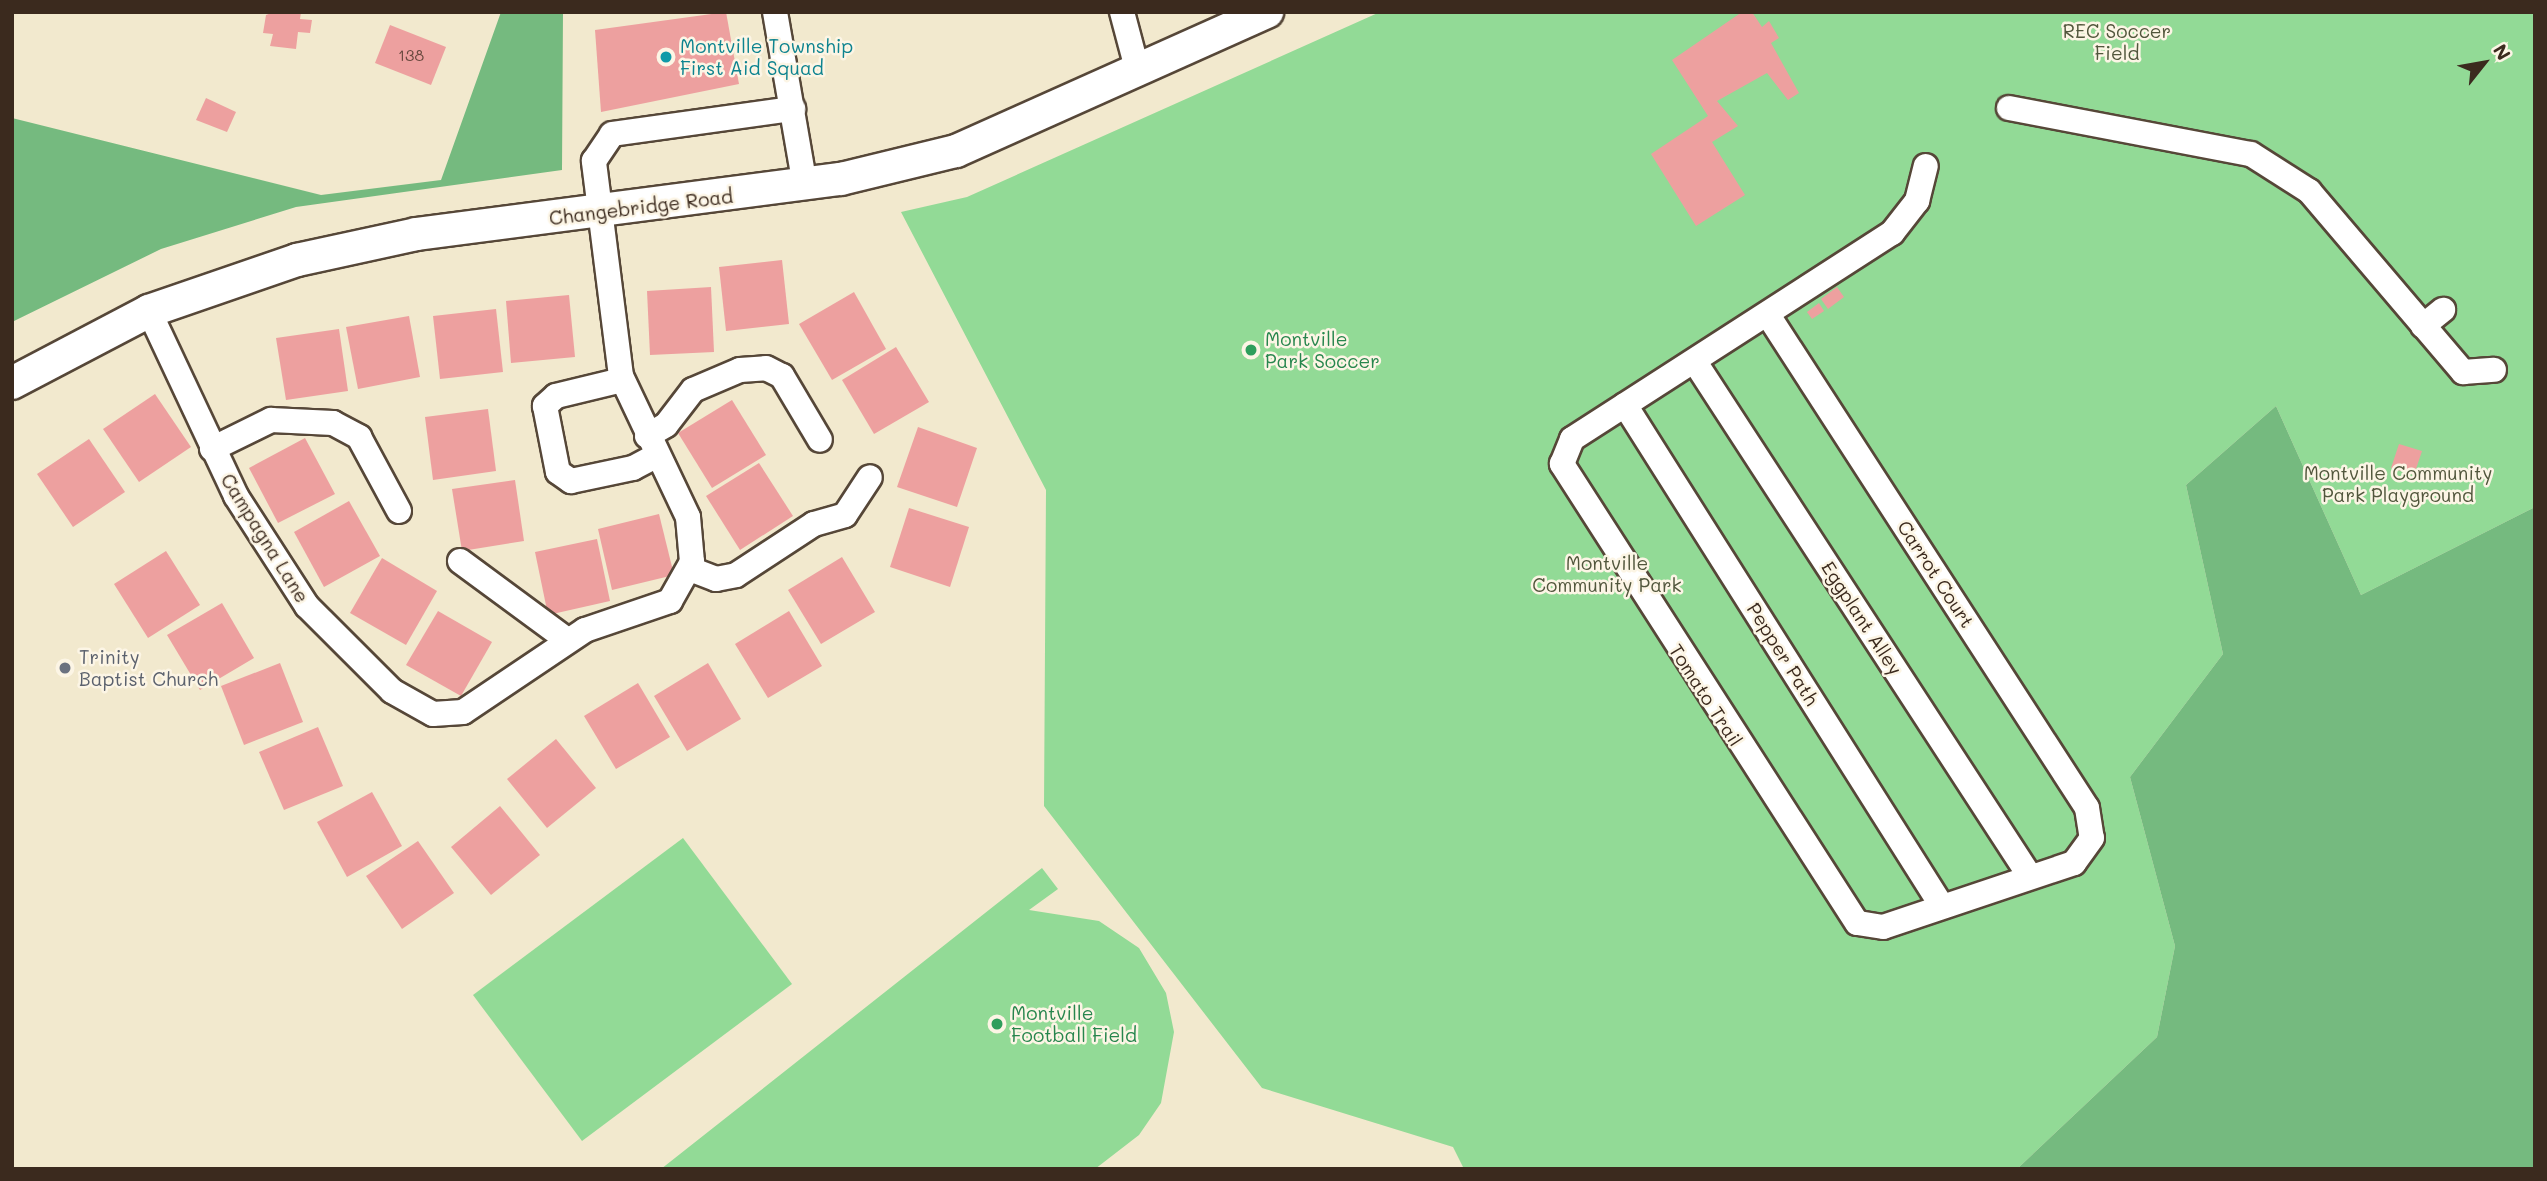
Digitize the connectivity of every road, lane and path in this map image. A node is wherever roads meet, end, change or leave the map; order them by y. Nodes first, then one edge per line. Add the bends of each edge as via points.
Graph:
1 (775, 12) edge
2 (1122, 12) edge
3 (1267, 12) edge
4 (1138, 72) junction
5 (2009, 108) dead end
6 (793, 109) junction
7 (1926, 166) dead end
8 (805, 184) junction
9 (599, 213) junction
10 (2443, 310) dead end
11 (149, 311) junction
12 (1768, 315) junction
13 (2423, 326) junction
14 (1695, 362) junction
15 (2494, 370) dead end
16 (622, 380) junction
17 (12, 383) edge
18 (1625, 405) junction
19 (820, 440) dead end
20 (652, 445) junction
21 (212, 449) junction
22 (870, 477) dead end
23 (399, 511) dead end
24 (460, 561) dead end
25 (690, 569) junction
26 (568, 640) junction
27 (2029, 875) junction
28 (1940, 903) junction

1 - 6 street
2 - 4 street
3 - 4 main road, Changebridge Road
4 - 8 main road, Changebridge Road via 956,151
5 - 13 street via 2251,154 2309,191
6 - 8 street
6 - 9 street via 612,134 594,161
7 - 12 street via 1903,223
8 - 9 main road, Changebridge Road
9 - 11 main road, Changebridge Road via 356,246 224,282
9 - 16 street
10 - 13 street
11 - 17 main road, Changebridge Road
11 - 21 street, Campagna Lane
12 - 14 street
12 - 27 street, Carrot Court via 2087,808 2092,838 2074,863
13 - 15 street via 2463,372
14 - 18 street
14 - 27 street, Eggplant Alley
16 - 20 street
16 - 20 street via 556,396 545,406 558,472 571,481 633,468
18 - 28 street, Pepper Path
18 - 28 street, Tomato Trail via 1572,439 1562,453 1563,471 1848,915 1866,928
19 - 20 street via 782,376 766,368 740,370 693,390
20 - 25 street via 688,517
21 - 23 street via 271,421 333,423 359,437
21 - 26 street, Campagna Lane via 307,606 392,691 419,709 463,712
22 - 25 street via 845,514 814,524 736,575 716,579
24 - 26 street
25 - 26 street, Campagna Lane via 670,601
27 - 28 street

